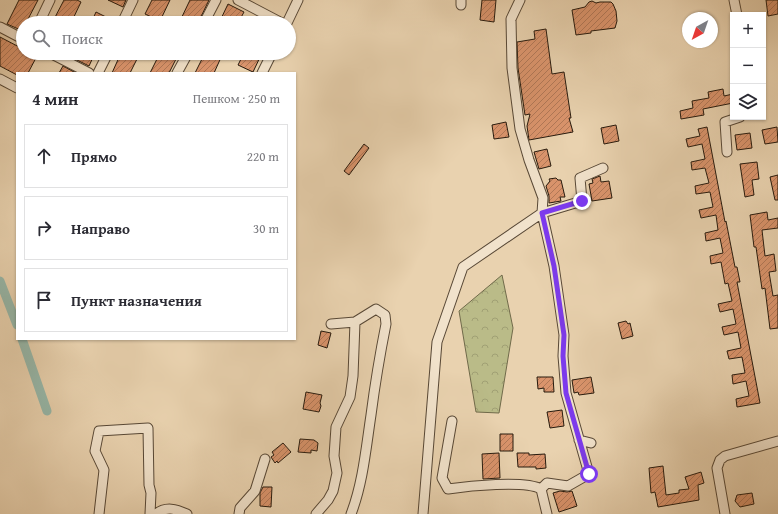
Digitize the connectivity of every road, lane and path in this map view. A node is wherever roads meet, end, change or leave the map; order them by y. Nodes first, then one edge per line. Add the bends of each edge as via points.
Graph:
1 (50, 0) edge
2 (133, 0) edge
3 (216, 0) edge
4 (238, 0) edge
5 (298, 0) edge
6 (520, 0) edge
7 (734, 0) edge
8 (736, 12) edge
9 (42, 16) edge
10 (125, 16) edge
11 (208, 16) edge
12 (269, 16) edge
13 (290, 16) edge
14 (0, 27) edge
15 (16, 35) edge
16 (64, 60) edge
17 (104, 60) edge
18 (184, 60) edge
19 (268, 60) edge
20 (87, 72) edge
21 (98, 72) edge
22 (178, 72) edge
23 (262, 72) edge
24 (0, 79) edge
25 (16, 87) edge
26 (731, 120) edge
27 (727, 152) dead end
28 (602, 168) dead end
29 (542, 213) junction
30 (355, 322) junction
31 (331, 324) dead end
32 (452, 421) dead end
33 (579, 440) junction
34 (778, 441) edge
35 (592, 444) dead end
36 (265, 459) dead end
37 (541, 489) junction
38 (99, 514) edge
39 (150, 514) edge
40 (156, 514) edge
41 (187, 514) edge
42 (239, 514) edge
43 (316, 514) edge
44 (351, 514) edge
45 (423, 514) edge
46 (546, 514) edge
47 (724, 514) edge

1 - 9 street
2 - 10 street
3 - 11 street
4 - 12 street
5 - 13 street
6 - 29 street via 511,19 512,68 520,129 543,198
7 - 8 street
14 - 15 street
16 - 20 street
17 - 21 street
18 - 22 street
19 - 23 street
24 - 25 street
26 - 27 street via 725,122
28 - 29 street via 580,178 582,201
29 - 33 street via 554,266 564,335 566,393
29 - 45 street via 463,268 437,342
30 - 31 street
30 - 43 street via 350,397 336,427 334,456 337,473 328,500
30 - 44 street via 376,309 385,315 386,324 356,502
32 - 37 street via 442,478 448,489 534,485
33 - 35 street
33 - 37 street via 589,474 568,486 547,483
34 - 47 street via 725,456 720,460 717,468
36 - 42 street via 255,491 240,508
37 - 46 street
38 - 39 street via 104,470 95,451 99,431 148,428 149,485 152,493
40 - 41 street via 170,508

